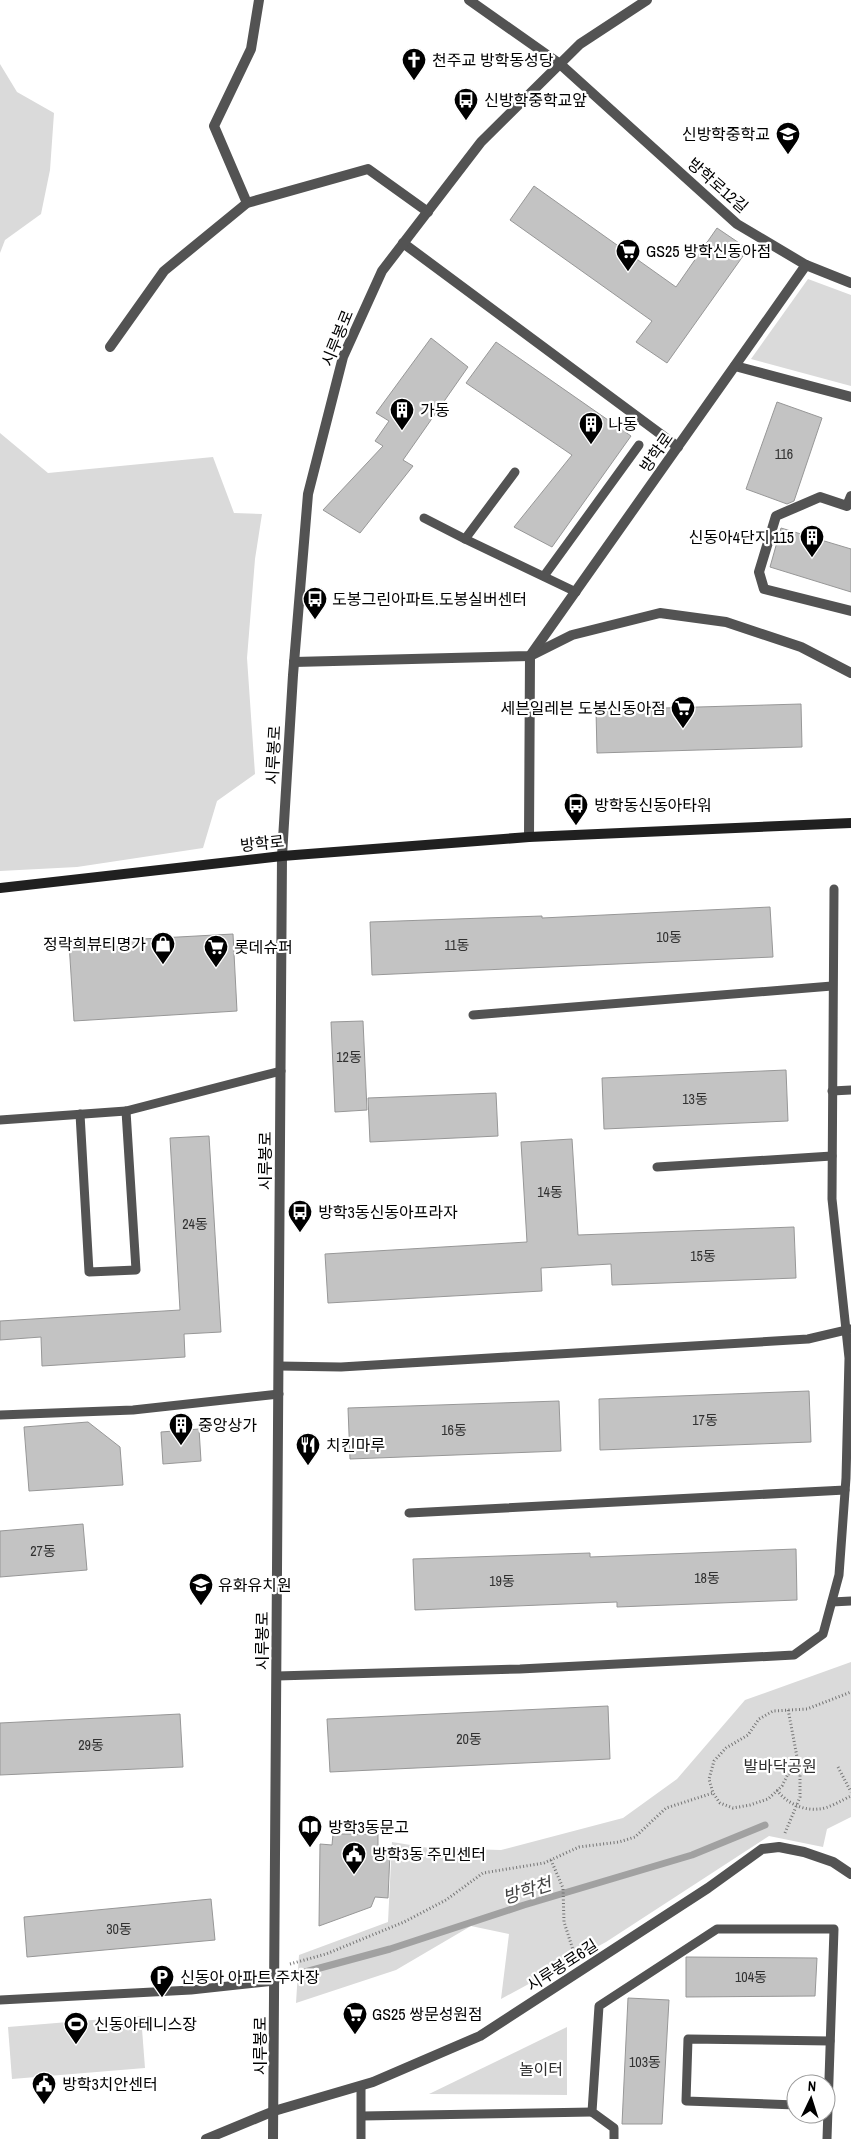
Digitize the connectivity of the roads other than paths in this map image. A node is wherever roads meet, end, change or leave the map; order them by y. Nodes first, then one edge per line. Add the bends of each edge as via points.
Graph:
1 (260, 0) edge
2 (469, 0) edge
3 (647, 0) edge
4 (634, 4) edge
5 (560, 64) junction
6 (248, 203) junction
7 (428, 212) junction
8 (404, 243) junction
9 (806, 265) junction
10 (851, 283) edge
11 (110, 346) dead end
12 (735, 366) junction
13 (851, 397) edge
14 (639, 445) dead end
15 (678, 448) junction
16 (515, 472) dead end
17 (851, 496) edge
18 (424, 518) dead end
19 (465, 539) junction
20 (544, 576) junction
21 (576, 592) junction
22 (851, 611) edge
23 (530, 656) junction
24 (294, 662) junction
25 (851, 673) edge
26 (851, 823) edge
27 (529, 837) junction
28 (282, 856) junction
29 (0, 888) edge
30 (834, 889) dead end
31 (832, 986) junction
32 (473, 1015) dead end
33 (281, 1071) junction
34 (832, 1090) junction
35 (851, 1090) edge
36 (126, 1111) junction
37 (80, 1114) junction
38 (0, 1120) edge
39 (832, 1156) junction
40 (657, 1167) dead end
41 (849, 1329) edge
42 (279, 1366) junction
43 (279, 1394) junction
44 (0, 1415) edge
45 (845, 1490) junction
46 (409, 1513) dead end
47 (851, 1601) edge
48 (832, 1602) junction
49 (277, 1676) junction
50 (851, 1874) edge
51 (275, 1980) junction
52 (0, 2000) edge
53 (830, 2041) junction
54 (828, 2074) edge
55 (361, 2086) junction
56 (786, 2105) edge
57 (274, 2111) junction
58 (592, 2112) junction
59 (362, 2116) junction
60 (827, 2124) edge
61 (206, 2139) edge
62 (273, 2139) edge
63 (361, 2139) edge
64 (614, 2139) edge
65 (827, 2139) edge

1 - 6 street via 250,49 214,126
2 - 5 street
3 - 4 street, 시루봉로
4 - 5 street, 시루봉로 via 580,44
5 - 7 street, 시루봉로 via 481,142
5 - 9 street, 방학로12길 via 737,224
6 - 7 street via 368,169
6 - 11 street via 164,271
7 - 8 street, 시루봉로
8 - 15 street
8 - 24 street, 시루봉로 via 382,271 343,357 308,494
9 - 10 street, 방학로12길
9 - 12 street, 방학로
12 - 13 street
12 - 15 street, 방학로
14 - 20 lane
15 - 21 street, 방학로
16 - 19 lane
17 - 22 street via 848,506 820,497 776,516 758,572 764,589
18 - 19 lane
19 - 20 lane
20 - 21 lane
21 - 23 street, 방학로
23 - 24 street
23 - 25 street via 572,635 660,613 726,622 801,647
23 - 27 street
24 - 28 street, 시루봉로
26 - 27 main road, 방학로
27 - 28 main road, 방학로
28 - 29 main road, 방학로
28 - 33 street, 시루봉로
30 - 31 lane
31 - 32 lane
31 - 34 lane
33 - 36 lane
33 - 42 street, 시루봉로
34 - 35 lane
34 - 39 lane
36 - 37 lane
36 - 37 lane via 136,1270 89,1272
37 - 38 lane
39 - 40 lane
39 - 41 lane via 832,1199
41 - 42 lane via 808,1339 341,1367
41 - 45 lane
42 - 43 street, 시루봉로
43 - 44 lane via 133,1410
43 - 49 street, 시루봉로
45 - 46 lane
45 - 48 lane via 839,1576
47 - 48 lane
48 - 49 lane via 823,1634 794,1655
49 - 51 street, 시루봉로
50 - 55 street, 시루봉로6길 via 833,1862 804,1852 779,1847 762,1848 708,1888 480,2036
51 - 52 lane via 192,1990
51 - 57 street, 시루봉로
53 - 54 lane
53 - 56 lane via 688,2038 686,2102
53 - 58 lane via 834,1929 717,1929 599,2006
55 - 57 street, 시루봉로6길
55 - 59 lane
57 - 61 street, 시루봉로6길
57 - 62 street, 시루봉로
58 - 59 lane
58 - 64 lane via 614,2128
59 - 63 lane
60 - 65 lane

